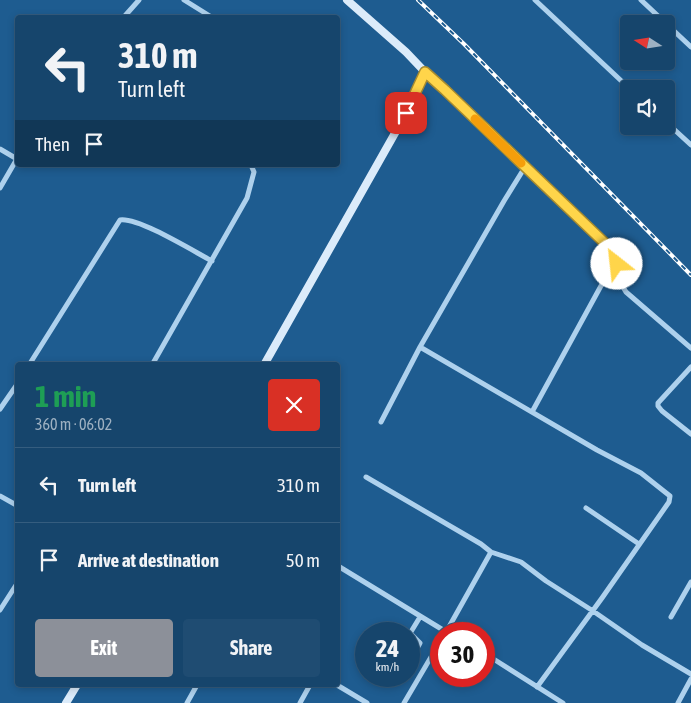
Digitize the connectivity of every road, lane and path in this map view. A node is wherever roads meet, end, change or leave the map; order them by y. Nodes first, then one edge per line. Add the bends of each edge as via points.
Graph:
1 (139, 0) edge
2 (184, 0) edge
3 (347, 0) edge
4 (535, 0) edge
5 (642, 0) edge
6 (126, 15) edge
7 (208, 15) edge
8 (691, 47) edge
9 (425, 72) junction
10 (620, 80) edge
11 (675, 130) edge
12 (691, 145) edge
13 (0, 149) edge
14 (15, 157) edge
15 (15, 162) edge
16 (253, 167) edge
17 (525, 167) junction
18 (0, 188) edge
19 (212, 261) junction
20 (617, 264) junction
21 (420, 347) junction
22 (691, 348) edge
23 (31, 362) edge
24 (154, 362) edge
25 (266, 362) edge
26 (691, 367) edge
27 (15, 387) edge
28 (0, 409) edge
29 (532, 412) junction
30 (381, 422) dead end
31 (691, 434) edge
32 (366, 477) dead end
33 (0, 496) edge
34 (15, 504) edge
35 (586, 508) dead end
36 (639, 544) junction
37 (491, 552) junction
38 (340, 567) edge
39 (691, 582) edge
40 (15, 587) edge
41 (0, 610) edge
42 (593, 610) junction
43 (671, 616) dead end
44 (420, 617) junction
45 (417, 622) edge
46 (452, 622) edge
47 (430, 623) edge
48 (430, 659) edge
49 (495, 661) edge
50 (691, 674) edge
51 (691, 679) edge
52 (76, 687) edge
53 (196, 687) edge
54 (309, 687) edge
55 (340, 687) edge
56 (537, 687) junction
57 (66, 703) edge
58 (188, 703) edge
59 (300, 703) edge
60 (367, 703) edge
61 (404, 703) edge
62 (563, 703) edge
63 (678, 703) edge

1 - 6 street
2 - 7 street
3 - 9 street
4 - 10 street
5 - 8 street
9 - 17 street
9 - 25 street via 399,126
11 - 12 street
13 - 14 street
15 - 18 street
16 - 19 street via 247,198
17 - 20 street via 610,248
17 - 21 street
19 - 23 street via 132,220 120,220
19 - 24 street
20 - 22 street via 621,285 626,292
20 - 29 street via 602,284
21 - 29 street
21 - 30 street
26 - 31 street via 658,406
27 - 28 street
29 - 36 street via 641,473 668,494 669,502
32 - 37 street
33 - 34 street
35 - 36 street
36 - 42 street
37 - 42 street via 521,562
37 - 46 street
38 - 44 street
39 - 43 street
40 - 41 street
42 - 50 street
42 - 56 street
44 - 45 street
44 - 47 street
48 - 61 street
49 - 56 street
51 - 63 street
52 - 57 street
53 - 58 street
54 - 59 street
55 - 60 street
56 - 62 street

